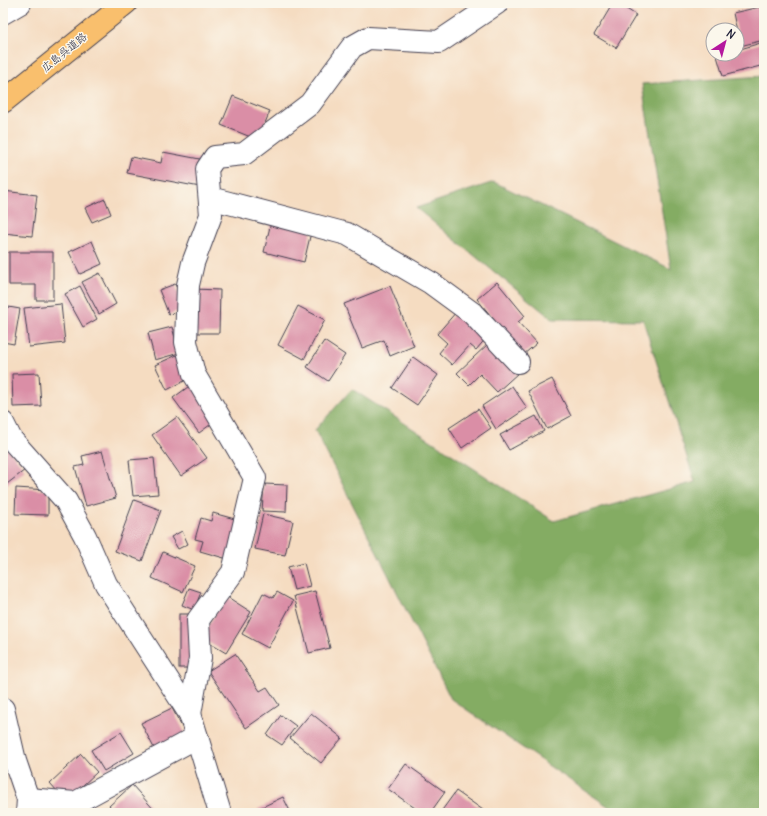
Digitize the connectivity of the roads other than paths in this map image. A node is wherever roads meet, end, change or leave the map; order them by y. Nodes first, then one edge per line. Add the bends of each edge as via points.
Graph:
1 (20, 3) edge
2 (497, 3) edge
3 (122, 6) edge
4 (3, 13) edge
5 (3, 102) edge
6 (210, 198) junction
7 (518, 362) dead end
8 (3, 423) edge
9 (3, 709) edge
10 (190, 714) junction
11 (197, 737) junction
12 (27, 806) edge
13 (220, 813) edge

1 - 4 street
2 - 6 street via 439,42 368,38 352,47 310,104 244,154 215,157 207,169
3 - 5 highway, 広島呉道路
6 - 7 street via 347,234 431,283 472,313
6 - 10 street via 212,215 193,263 188,285 186,342 194,374 255,478 233,572 198,620 200,658
8 - 10 street via 11,439 66,501 106,584
9 - 12 street
10 - 11 street
11 - 12 street via 75,803
11 - 13 street

